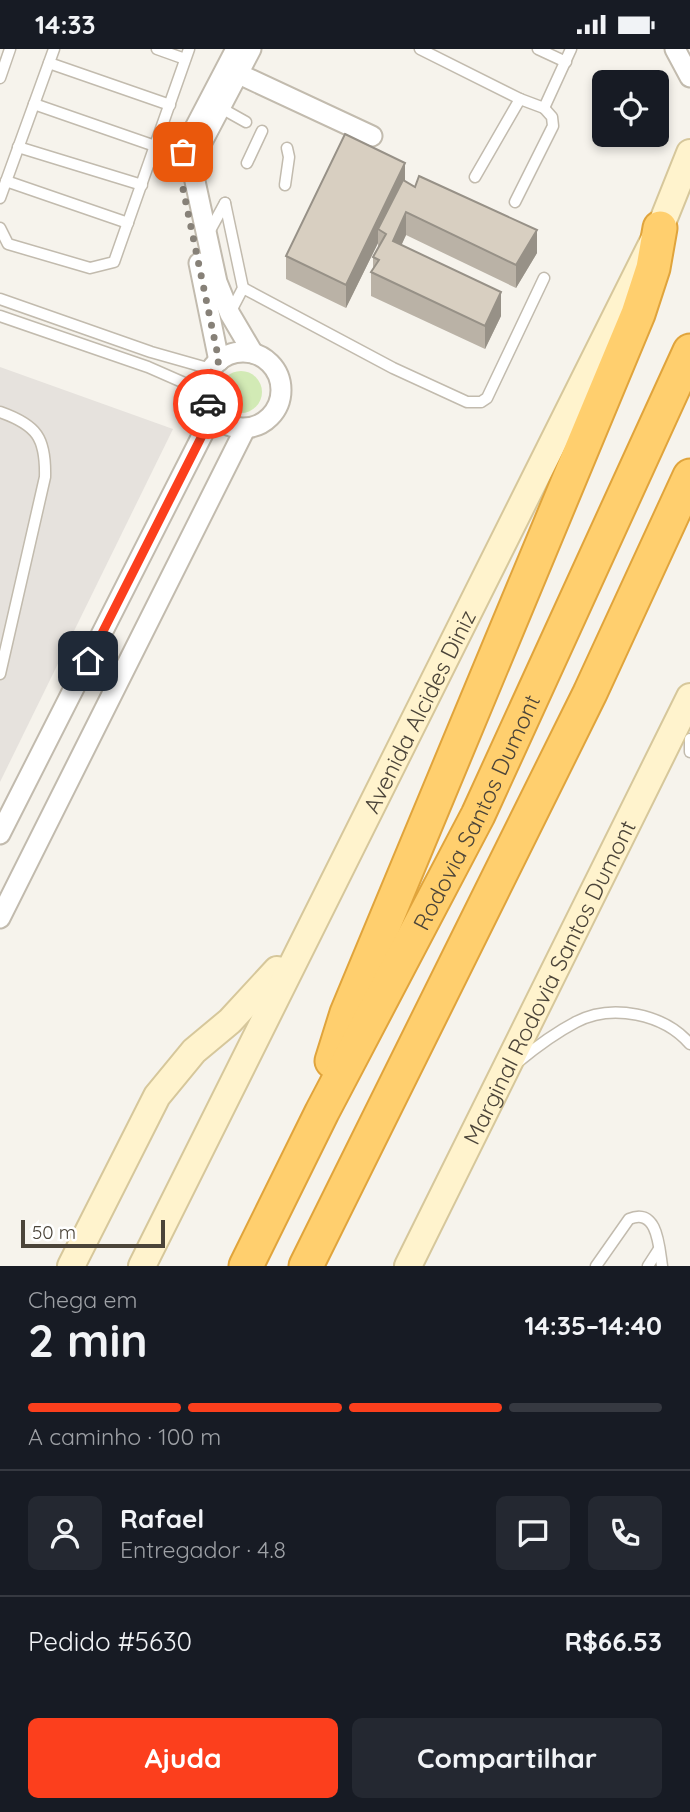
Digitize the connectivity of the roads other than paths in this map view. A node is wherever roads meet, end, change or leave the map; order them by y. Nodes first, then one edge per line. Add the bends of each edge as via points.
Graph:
1 (10, 49) edge
2 (54, 49) edge
3 (157, 49) edge
4 (236, 49) edge
5 (251, 49) edge
6 (420, 49) edge
7 (538, 49) edge
8 (571, 49) edge
9 (675, 49) edge
10 (187, 54) edge
11 (566, 61) junction
12 (49, 63) junction
13 (239, 73) junction
14 (690, 77) edge
15 (0, 78) edge
16 (520, 99) junction
17 (34, 104) junction
18 (170, 104) junction
19 (221, 108) junction
20 (544, 108) junction
21 (246, 122) dead end
22 (262, 131) dead end
23 (372, 136) dead end
24 (155, 146) junction
25 (18, 147) junction
26 (287, 148) dead end
27 (690, 153) edge
28 (247, 163) dead end
29 (475, 177) dead end
30 (6, 181) junction
31 (142, 185) junction
32 (285, 185) dead end
33 (0, 198) edge
34 (515, 202) dead end
35 (128, 223) junction
36 (0, 228) edge
37 (660, 228) junction
38 (206, 237) junction
39 (544, 278) dead end
40 (243, 288) junction
41 (0, 299) edge
42 (230, 313) junction
43 (0, 316) edge
44 (690, 351) edge
45 (253, 353) junction
46 (215, 365) junction
47 (205, 392) junction
48 (0, 412) edge
49 (213, 414) junction
50 (245, 429) junction
51 (690, 476) edge
52 (0, 674) edge
53 (690, 697) edge
54 (690, 739) edge
55 (690, 753) edge
56 (0, 834) edge
57 (0, 918) edge
58 (303, 939) junction
59 (690, 1044) edge
60 (504, 1074) junction
61 (322, 1112) junction
62 (659, 1249) junction
63 (71, 1266) edge
64 (142, 1266) edge
65 (246, 1266) edge
66 (306, 1266) edge
67 (408, 1266) edge
68 (596, 1266) edge
69 (648, 1266) edge
70 (662, 1266) edge

1 - 15 lane
2 - 12 lane
3 - 10 lane
4 - 46 street via 181,162
5 - 13 street
6 - 16 lane
7 - 11 lane
8 - 11 lane
9 - 14 street
10 - 18 lane
11 - 20 lane
12 - 17 lane
12 - 18 lane
13 - 19 street
13 - 23 street
16 - 20 lane
16 - 29 lane
17 - 24 lane
17 - 25 lane
18 - 24 lane
19 - 21 lane
19 - 38 street via 194,164 193,180
20 - 34 lane via 553,126
22 - 28 lane
24 - 31 lane
25 - 30 lane
25 - 31 lane
26 - 32 lane
27 - 37 main road, Avenida Alcides Diniz
30 - 33 lane
30 - 35 lane
31 - 35 lane
35 - 36 lane via 114,262 90,268 8,244
37 - 58 main road, Avenida Alcides Diniz
37 - 61 highway via 638,313 347,1013
38 - 40 lane via 225,203
38 - 42 street
39 - 40 lane via 487,398 475,403 394,368
40 - 42 lane
41 - 46 lane via 151,352
42 - 45 street
43 - 47 lane via 148,367
44 - 61 highway, Rodovia Santos Dumont via 478,815
45 - 46 street via 230,355
45 - 50 street via 273,366 281,400 267,420
46 - 47 street
47 - 49 street
48 - 52 lane via 35,431 45,452 45,477
49 - 50 street
49 - 56 street
50 - 57 street
51 - 66 highway via 590,693
53 - 60 main road, Marginal Rodovia Santos Dumont
54 - 55 lane
58 - 63 main road via 157,1096
58 - 64 main road, Avenida Alcides Diniz
59 - 60 lane via 653,1018 614,1013 578,1020 537,1045
60 - 67 main road, Marginal Rodovia Santos Dumont
61 - 65 highway, Rodovia Santos Dumont
62 - 68 lane via 652,1223 633,1217
62 - 69 lane
62 - 70 lane

